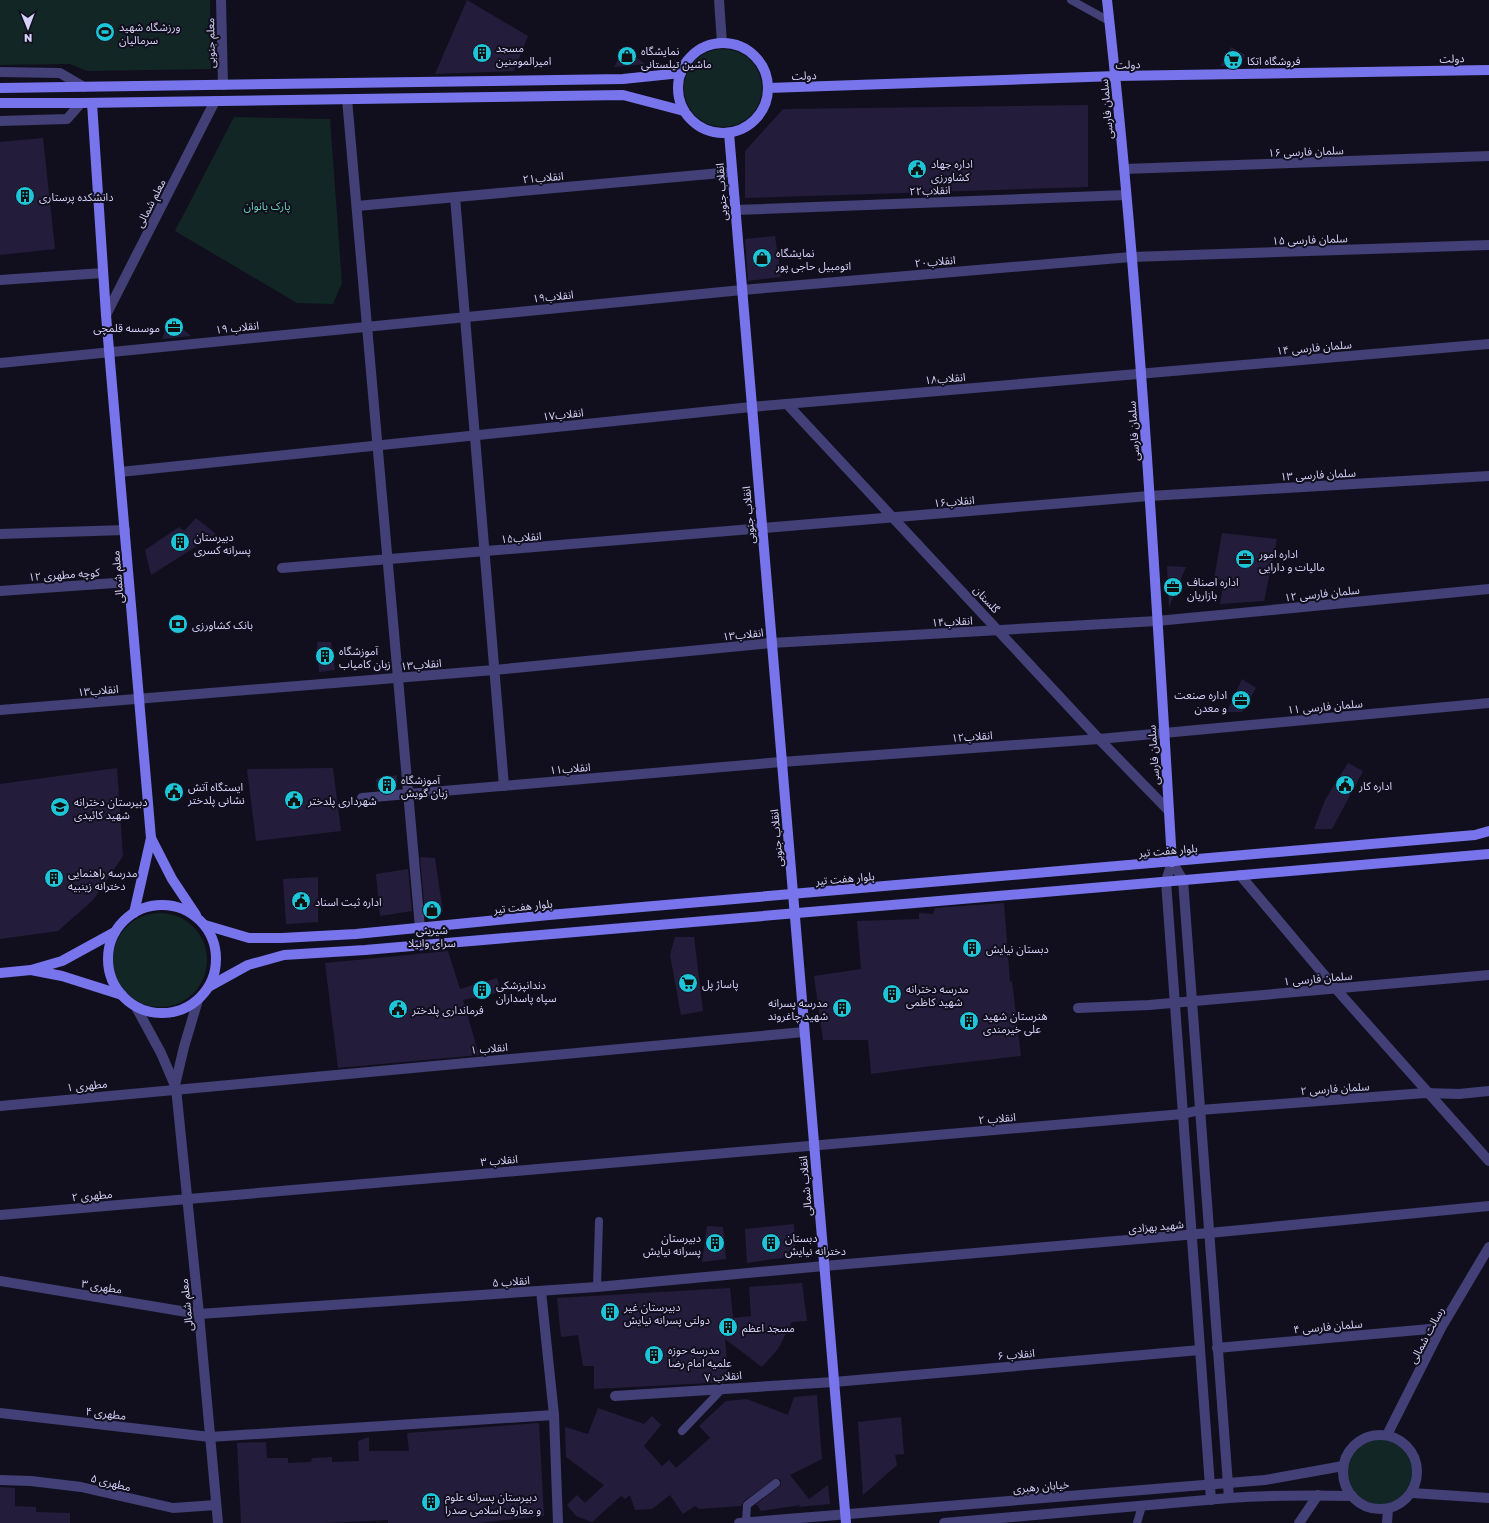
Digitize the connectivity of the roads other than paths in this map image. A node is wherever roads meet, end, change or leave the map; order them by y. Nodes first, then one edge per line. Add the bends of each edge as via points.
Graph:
1 (221, 0) edge
2 (719, 0) edge
3 (1071, 0) edge
4 (1107, 0) edge
5 (1109, 21) junction
6 (722, 43) junction
7 (1489, 70) edge
8 (0, 72) edge
9 (681, 73) junction
10 (1116, 76) junction
11 (223, 85) junction
12 (84, 87) junction
13 (0, 88) edge
14 (768, 88) junction
15 (347, 99) junction
16 (215, 101) junction
17 (0, 103) edge
18 (81, 103) junction
19 (92, 103) junction
20 (684, 111) junction
21 (0, 121) edge
22 (729, 133) junction
23 (1489, 156) edge
24 (1124, 169) junction
25 (732, 172) junction
26 (1126, 195) junction
27 (455, 197) junction
28 (357, 206) junction
29 (735, 210) junction
30 (1489, 245) edge
31 (1131, 257) junction
32 (103, 274) junction
33 (0, 280) edge
34 (742, 290) junction
35 (106, 315) junction
36 (465, 316) junction
37 (367, 326) junction
38 (1489, 344) edge
39 (109, 351) junction
40 (0, 363) edge
41 (1141, 373) junction
42 (787, 404) junction
43 (751, 407) junction
44 (475, 435) junction
45 (378, 445) junction
46 (120, 472) junction
47 (1489, 476) edge
48 (1149, 496) junction
49 (894, 518) junction
50 (762, 529) junction
51 (125, 530) junction
52 (0, 534) edge
53 (484, 552) junction
54 (388, 560) junction
55 (282, 568) dead end
56 (129, 582) junction
57 (1489, 589) edge
58 (0, 590) edge
59 (1157, 621) junction
60 (999, 630) junction
61 (771, 643) junction
62 (494, 670) junction
63 (398, 678) junction
64 (140, 699) junction
65 (1489, 703) edge
66 (0, 710) edge
67 (1164, 733) junction
68 (1099, 739) junction
69 (781, 762) junction
70 (504, 786) junction
71 (408, 794) junction
72 (362, 798) dead end
73 (1169, 811) junction
74 (1489, 831) edge
75 (151, 838) junction
76 (1489, 854) edge
77 (1172, 862) junction
78 (1240, 875) junction
79 (1183, 880) junction
80 (1166, 881) junction
81 (792, 894) junction
82 (134, 913) junction
83 (794, 913) junction
84 (197, 917) junction
85 (205, 925) junction
86 (420, 928) junction
87 (115, 932) junction
88 (31, 970) junction
89 (0, 973) edge
90 (1489, 975) edge
91 (210, 986) junction
92 (1336, 989) junction
93 (122, 995) junction
94 (198, 1000) junction
95 (1192, 1002) junction
96 (1175, 1003) junction
97 (136, 1007) junction
98 (1078, 1008) dead end
99 (804, 1032) junction
100 (175, 1087) junction
101 (1489, 1090) edge
102 (1430, 1093) junction
103 (0, 1106) edge
104 (1200, 1110) junction
105 (1183, 1114) junction
106 (814, 1145) junction
107 (1489, 1161) edge
108 (187, 1199) junction
109 (1489, 1206) edge
110 (0, 1215) edge
111 (599, 1221) dead end
112 (1209, 1233) junction
113 (1192, 1235) junction
114 (1489, 1247) edge
115 (824, 1266) junction
116 (0, 1281) edge
117 (597, 1287) junction
118 (541, 1291) junction
119 (200, 1314) junction
120 (1441, 1328) junction
121 (1217, 1348) junction
122 (1200, 1350) junction
123 (834, 1382) junction
124 (723, 1388) junction
125 (615, 1396) dead end
126 (0, 1413) edge
127 (554, 1414) junction
128 (682, 1431) dead end
129 (1387, 1435) junction
130 (210, 1437) junction
131 (1343, 1466) junction
132 (0, 1480) edge
133 (1228, 1482) junction
134 (776, 1483) dead end
135 (1210, 1484) junction
136 (1412, 1493) junction
137 (1318, 1495) junction
138 (1352, 1496) junction
139 (1229, 1498) junction
140 (1489, 1498) edge
141 (1212, 1500) junction
142 (216, 1505) junction
143 (1142, 1506) junction
144 (1388, 1509) junction
145 (846, 1519) edge
146 (218, 1523) edge
147 (558, 1523) edge
148 (743, 1523) edge
149 (944, 1523) edge
150 (1137, 1523) edge
151 (1299, 1523) edge
152 (1387, 1523) edge

1 - 11 street, معلم جنوبی
2 - 6 street
3 - 5 lane
4 - 5 main road, سلمان فارسی
5 - 10 main road, سلمان فارسی
6 - 9 main road via 697,52 687,61
6 - 14 main road via 736,45 760,62 766,74
7 - 10 main road, دولت
8 - 12 street via 60,72
9 - 11 main road via 623,79
9 - 20 main road via 679,99
10 - 14 main road, دولت
10 - 24 main road, سلمان فارسی
11 - 12 main road
12 - 13 main road
14 - 22 main road via 767,101 753,123 742,130
15 - 16 main road
15 - 20 main road via 623,95
15 - 28 street
16 - 19 main road
16 - 35 street, معلم شمالی
17 - 18 main road
18 - 19 main road
18 - 21 street via 67,119
19 - 32 main road, معلم شمالی
20 - 22 main road via 692,122 703,129
22 - 25 main road, انقلاب جنوبی
23 - 24 street, سلمان فارسی ۱۶
24 - 26 main road, سلمان فارسی
25 - 27 street, انقلاب۲۱
25 - 29 main road, انقلاب جنوبی
26 - 29 street, انقلاب۲۲
26 - 31 main road, سلمان فارسی
27 - 28 street, انقلاب۲۱
27 - 36 street
28 - 37 street
29 - 34 main road, انقلاب جنوبی
30 - 31 street, سلمان فارسی ۱۵
31 - 34 street, انقلاب۲۰
31 - 41 main road, سلمان فارسی
32 - 33 street
32 - 35 main road, معلم شمالی
34 - 36 street, انقلاب۱۹
34 - 43 main road, انقلاب جنوبی
35 - 39 main road, معلم شمالی
36 - 37 street, انقلاب۱۹
36 - 44 street
37 - 39 street, انقلاب ۱۹
37 - 45 street
38 - 41 street, سلمان فارسی ۱۴
39 - 40 street, انقلاب ۱۹
39 - 46 main road, معلم شمالی
41 - 42 street, انقلاب۱۸
41 - 48 main road, سلمان فارسی
42 - 43 street, انقلاب۱۸
42 - 49 street, گلستان
43 - 44 street, انقلاب۱۷
43 - 50 main road, انقلاب جنوبی
44 - 45 street, انقلاب۱۷
44 - 53 street
45 - 46 street, انقلاب۱۷
45 - 54 street
46 - 51 main road, معلم شمالی
47 - 48 street, سلمان فارسی ۱۳
48 - 49 street, انقلاب۱۶
48 - 59 main road, سلمان فارسی
49 - 50 street, انقلاب۱۶
49 - 60 street, گلستان
50 - 53 street, انقلاب۱۵
50 - 61 main road, انقلاب جنوبی
51 - 52 street
51 - 56 main road, معلم شمالی
53 - 54 street, انقلاب۱۵
53 - 62 street
54 - 55 street, انقلاب۱۵
54 - 63 street
56 - 58 street, کوچه مطهری ۱۲
56 - 64 main road, معلم شمالی
57 - 59 street, سلمان فارسی ۱۲
59 - 60 street, انقلاب۱۴
59 - 67 main road, سلمان فارسی
60 - 61 street, انقلاب۱۴
60 - 68 street, گلستان
61 - 62 street, انقلاب۱۳
61 - 69 main road, انقلاب جنوبی
62 - 63 street, انقلاب۱۳
62 - 70 street
63 - 64 street, انقلاب۱۳
63 - 71 street
64 - 66 street, انقلاب۱۳
64 - 75 main road, معلم شمالی
65 - 67 street, سلمان فارسی ۱۱
67 - 68 street, انقلاب۱۲
67 - 73 main road, سلمان فارسی
68 - 69 street, انقلاب۱۲
68 - 73 street, گلستان
69 - 70 street, انقلاب۱۱
69 - 81 main road, انقلاب جنوبی
70 - 71 street, انقلاب۱۱
71 - 72 street, انقلاب۱۱
71 - 86 street
73 - 77 main road, سلمان فارسی
74 - 77 main road, بلوار هفت تیر via 1475,836
75 - 82 main road
75 - 84 main road via 172,879
76 - 78 main road
77 - 79 street
77 - 80 street
77 - 81 main road, بلوار هفت تیر
78 - 79 main road
78 - 92 street
79 - 80 main road
79 - 95 street
80 - 83 main road
80 - 96 street
81 - 83 main road, انقلاب شمالی
81 - 86 main road, بلوار هفت تیر
82 - 84 main road via 150,906 166,905 182,909
82 - 87 main road
83 - 91 main road via 372,950 284,955 248,964
83 - 99 main road, انقلاب شمالی
84 - 85 main road
85 - 86 main road, بلوار هفت تیر via 249,938 356,934
85 - 91 main road via 213,939 217,955 216,971
87 - 88 main road via 62,961
87 - 93 main road via 109,948 108,965 112,981
88 - 89 main road
88 - 93 main road via 68,978
90 - 92 street, سلمان فارسی ۱
91 - 94 main road
92 - 95 street, سلمان فارسی ۱
92 - 102 street
93 - 97 main road
94 - 97 main road via 184,1009 168,1013 152,1013
94 - 100 street
95 - 96 street, سلمان فارسی ۱
95 - 104 street
96 - 98 street, سلمان فارسی ۱
96 - 105 street
97 - 100 street via 161,1053
99 - 100 street, انقلاب ۱
99 - 106 main road, انقلاب شمالی
100 - 103 street, مطهری ۱
100 - 108 street, معلم شمالی
101 - 102 street, سلمان فارسی ۲ via 1459,1094
102 - 104 street, سلمان فارسی ۲
102 - 107 street
104 - 105 street, سلمان فارسی ۲
104 - 112 street
105 - 106 street, انقلاب ۲
105 - 113 street
106 - 108 street, انقلاب ۳
106 - 115 main road, انقلاب شمالی
108 - 110 street, مطهری ۲
108 - 119 street, معلم شمالی
109 - 112 street, شهید بهزادی
111 - 117 lane
112 - 113 street, شهید بهزادی
112 - 121 street
113 - 115 street, شهید بهزادی
113 - 122 street
114 - 120 street, رسالت شمالی
115 - 117 street, انقلاب ۵
115 - 123 main road, انقلاب شمالی
116 - 119 street, مطهری ۳
117 - 118 street, انقلاب ۵
118 - 119 street, انقلاب ۵
118 - 127 street
119 - 130 street, معلم شمالی
120 - 121 street, سلمان فارسی ۴
120 - 129 street, رسالت شمالی
121 - 133 street
122 - 123 street, انقلاب ۶
122 - 135 street
123 - 124 street, انقلاب ۷
123 - 145 main road, انقلاب شمالی
124 - 125 street, انقلاب ۷
124 - 128 lane
126 - 130 street, مطهری ۴
127 - 130 street, مطهری ۴
127 - 147 street
129 - 131 street via 1375,1435 1354,1446
129 - 136 street via 1398,1439 1415,1457 1417,1481
130 - 142 street, معلم شمالی
131 - 133 street, خیابان رهبری via 1265,1480
131 - 138 street via 1343,1477
132 - 142 street, مطهری ۵ via 81,1487 173,1508
133 - 135 street, خیابان رهبری
133 - 139 street
134 - 148 lane via 747,1506
135 - 141 street
135 - 145 street, خیابان رهبری
136 - 140 street
136 - 144 street via 1397,1506
137 - 138 street
137 - 139 street
137 - 151 street
138 - 144 street via 1369,1508
139 - 141 street
141 - 143 street
142 - 146 street, معلم شمالی
143 - 149 street
143 - 150 lane
144 - 152 street
145 - 148 street, خیابان رهبری

